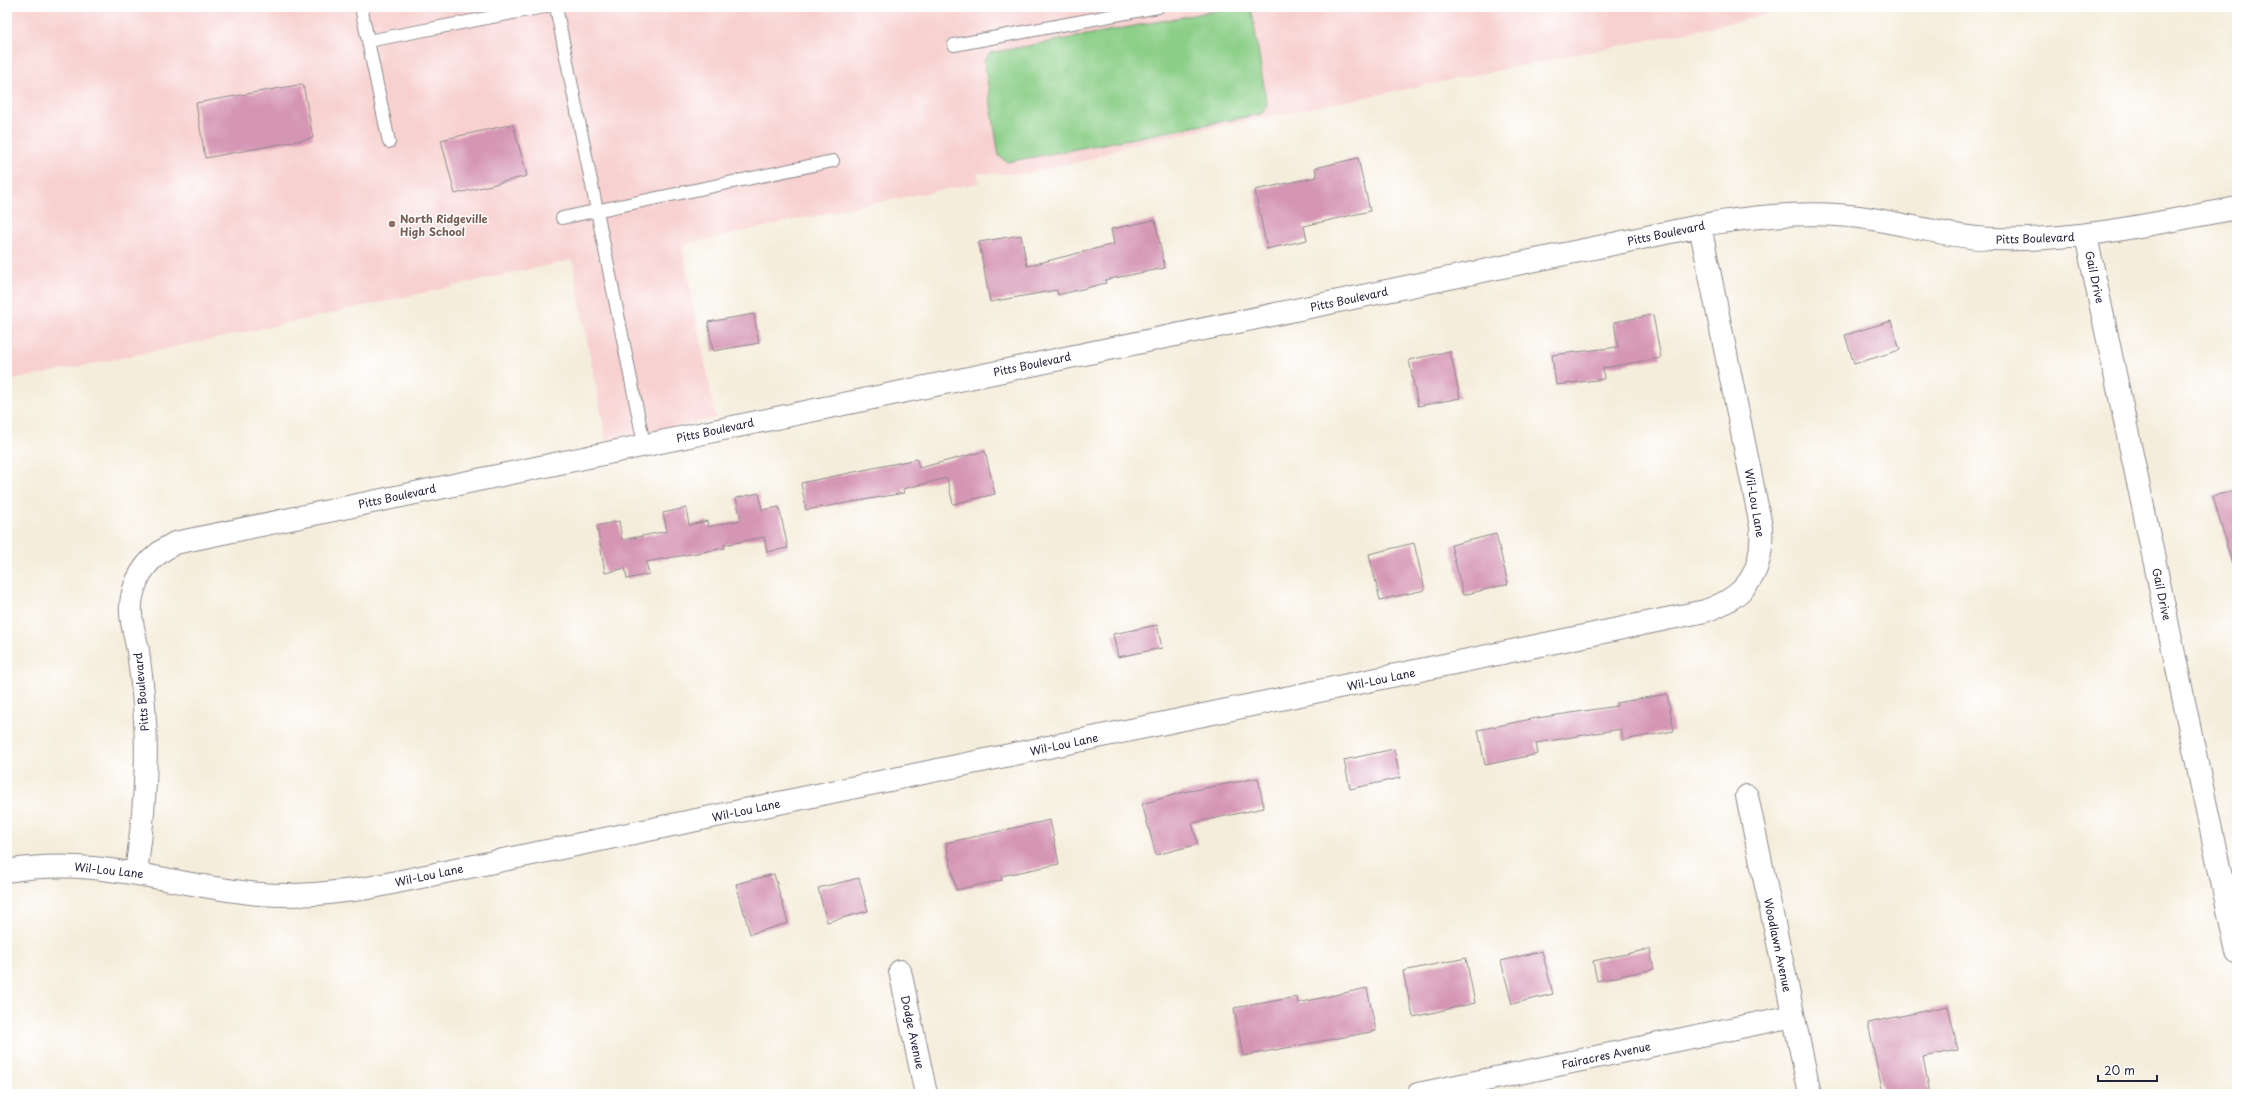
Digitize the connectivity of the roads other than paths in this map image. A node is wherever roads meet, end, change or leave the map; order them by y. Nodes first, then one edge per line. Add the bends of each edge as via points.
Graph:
1 (361, 7) edge
2 (544, 7) edge
3 (556, 7) edge
4 (1158, 7) edge
5 (368, 41) junction
6 (954, 45) dead end
7 (389, 142) dead end
8 (833, 162) dead end
9 (2237, 208) edge
10 (596, 211) junction
11 (562, 218) dead end
12 (1700, 226) junction
13 (2086, 236) junction
14 (644, 444) junction
15 (1747, 796) dead end
16 (7, 870) edge
17 (136, 872) junction
18 (2237, 953) edge
19 (900, 971) dead end
20 (1794, 1016) junction
21 (926, 1094) edge
22 (1418, 1094) edge
23 (1810, 1094) edge

1 - 5 lane
2 - 5 lane
3 - 10 lane
4 - 6 lane
5 - 7 lane
8 - 10 lane
9 - 13 street, Pitts Boulevard
10 - 11 lane
10 - 14 lane
12 - 13 street, Pitts Boulevard via 1754,217 1794,214 1872,219 1990,239 2031,240
12 - 14 street, Pitts Boulevard
12 - 17 street, Wil-Lou Lane via 1760,518 1763,545 1759,563 1751,580 1739,594 1723,605 1698,613 368,888 322,894 259,894
13 - 18 street, Gail Drive
14 - 17 street, Pitts Boulevard via 187,539 159,552 136,580 131,599 131,617 144,706 146,762 144,818
15 - 20 street, Woodlawn Avenue
16 - 17 street, Wil-Lou Lane via 73,866
19 - 21 street, Dodge Avenue
20 - 22 street, Fairacres Avenue
20 - 23 street, Woodlawn Avenue

